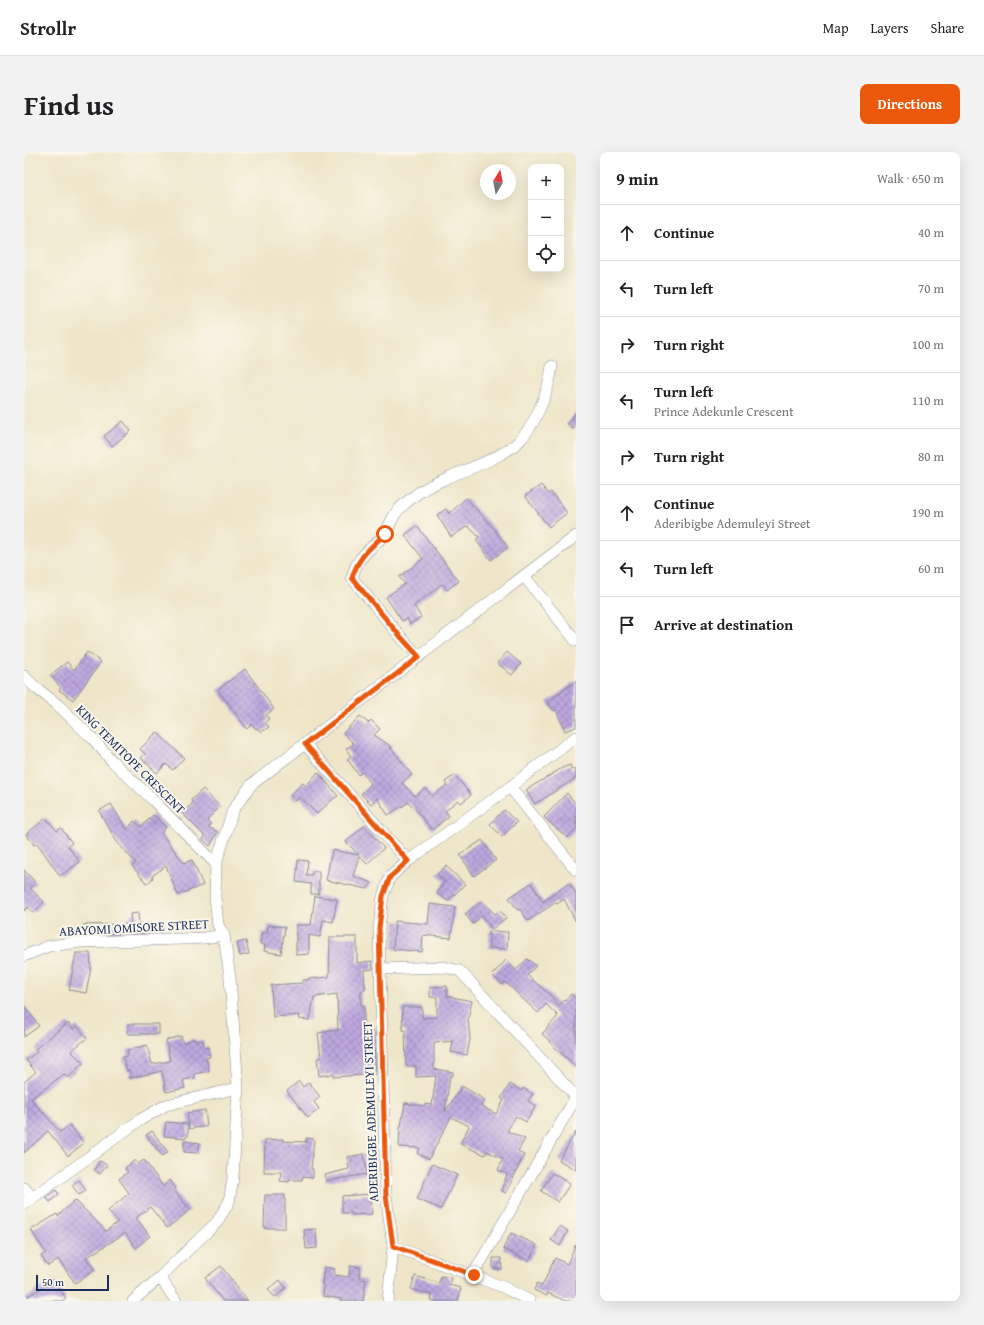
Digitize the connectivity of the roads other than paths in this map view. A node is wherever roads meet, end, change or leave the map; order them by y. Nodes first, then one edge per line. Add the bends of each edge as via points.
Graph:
1 (552, 366) dead end
2 (576, 536) edge
3 (524, 576) junction
4 (576, 641) edge
5 (419, 657) junction
6 (24, 676) edge
7 (576, 738) edge
8 (305, 744) junction
9 (510, 787) junction
10 (408, 861) junction
11 (216, 864) junction
12 (576, 870) edge
13 (224, 935) junction
14 (24, 956) edge
15 (380, 969) junction
16 (238, 1088) junction
17 (576, 1097) edge
18 (24, 1188) edge
19 (28, 1200) edge
20 (393, 1246) junction
21 (474, 1275) junction
22 (160, 1278) junction
23 (133, 1301) edge
24 (176, 1301) edge
25 (388, 1301) edge
26 (530, 1301) edge

1 - 5 street via 546,392 526,433 515,444 494,457 414,496 397,512 385,534 363,554 355,568 352,578
2 - 3 street
3 - 4 street
3 - 5 street
5 - 8 street
6 - 11 street, KING TEMITOPE CRESCENT via 93,739 112,762
7 - 9 street, ADERIBIGBE ADEMULEYI STREET
8 - 10 street
8 - 11 street via 251,785 233,810
9 - 10 street, ADERIBIGBE ADEMULEYI STREET
9 - 12 street
10 - 15 street, ADERIBIGBE ADEMULEYI STREET via 390,877 383,896 379,928
11 - 13 street via 215,897 218,926
13 - 14 street, ABAYOMI OMISORE STREET via 204,938 80,942 49,946
13 - 16 street via 230,978
15 - 17 street via 444,967 460,971
15 - 20 street, ADERIBIGBE ADEMULEYI STREET via 386,1195
16 - 19 street via 166,1105 140,1120
16 - 22 street via 233,1178 229,1202 217,1222
17 - 21 street
18 - 19 street
20 - 21 street
20 - 25 street, ADERIBIGBE ADEMULEYI STREET
21 - 26 street
22 - 23 street
22 - 24 street

